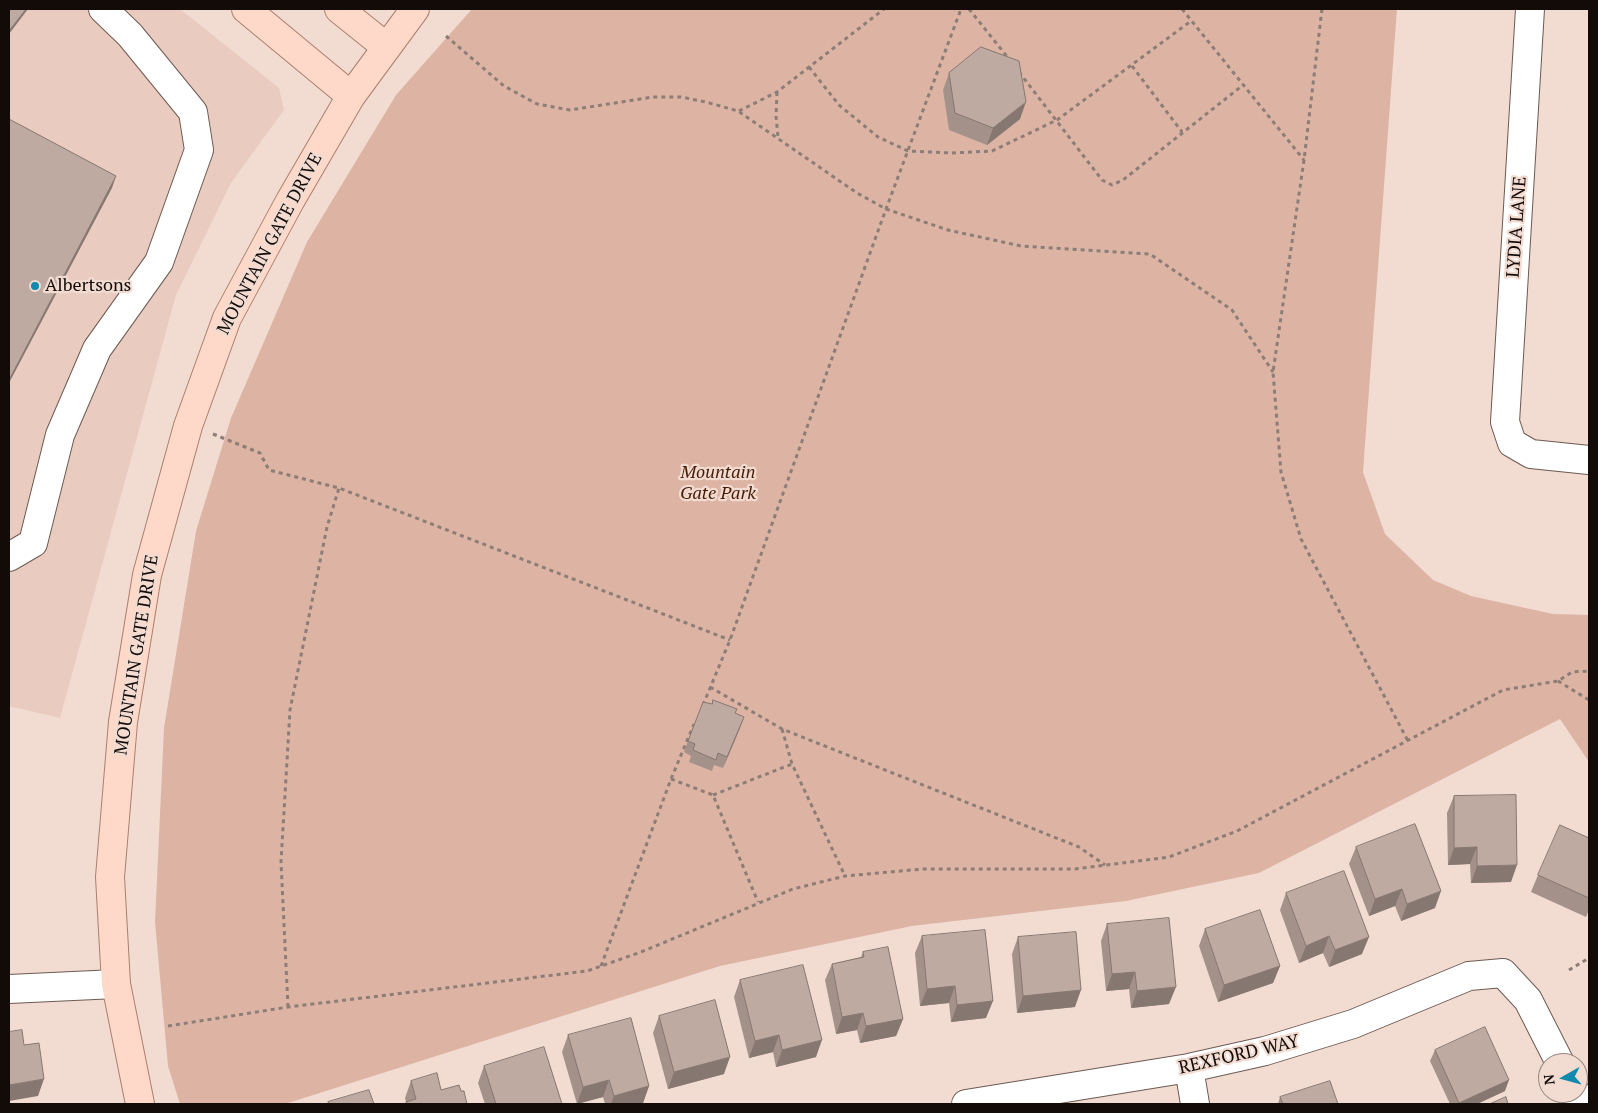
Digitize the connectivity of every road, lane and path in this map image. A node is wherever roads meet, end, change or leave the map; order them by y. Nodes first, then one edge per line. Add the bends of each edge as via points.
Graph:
1 (104, 9) edge
2 (246, 9) edge
3 (340, 9) edge
4 (415, 9) edge
5 (884, 9) edge
6 (961, 9) edge
7 (969, 9) edge
8 (1182, 9) edge
9 (1322, 9) edge
10 (1530, 9) edge
11 (1191, 21) junction
12 (446, 36) dead end
13 (385, 46) junction
14 (1010, 61) edge
15 (1132, 66) junction
16 (809, 67) junction
17 (1016, 68) edge
18 (1243, 85) junction
19 (777, 92) junction
20 (351, 96) junction
21 (738, 111) junction
22 (1057, 120) junction
23 (1182, 132) junction
24 (778, 137) junction
25 (908, 151) junction
26 (1304, 160) junction
27 (886, 209) junction
28 (1273, 372) junction
29 (188, 426) junction
30 (1589, 460) edge
31 (339, 488) junction
32 (9, 557) edge
33 (730, 640) junction
34 (1589, 671) edge
35 (1558, 682) junction
36 (710, 687) junction
37 (1589, 700) edge
38 (699, 712) edge
39 (696, 721) edge
40 (782, 729) junction
41 (1408, 741) junction
42 (792, 764) junction
43 (671, 779) junction
44 (713, 795) junction
45 (1106, 866) junction
46 (845, 876) junction
47 (758, 902) junction
48 (1589, 958) edge
49 (601, 966) junction
50 (1569, 970) dead end
51 (116, 984) junction
52 (9, 989) edge
53 (288, 1007) junction
54 (168, 1026) dead end
55 (1555, 1053) edge
56 (1189, 1068) junction
57 (140, 1104) edge
58 (966, 1104) edge
59 (1195, 1104) edge

1 - 32 street via 194,112 200,150 159,262 97,349 63,427 33,543
2 - 20 main road
3 - 13 main road
4 - 13 main road, MOUNTAIN GATE DRIVE
5 - 16 path
6 - 25 path
7 - 14 path
8 - 11 path
9 - 26 path
10 - 30 street, LYDIA LANE via 1505,422 1512,443 1531,454
11 - 15 path
11 - 18 path
12 - 21 path via 504,86 537,104 570,110 652,97 681,97
13 - 20 main road, MOUNTAIN GATE DRIVE
15 - 22 path
15 - 23 path
16 - 19 path
16 - 25 path via 839,105 878,137
17 - 22 path
18 - 23 path
18 - 26 path
19 - 21 path
19 - 24 path
20 - 29 main road, MOUNTAIN GATE DRIVE via 227,318
21 - 24 path
22 - 23 path via 1102,180 1112,185 1123,180
22 - 25 path via 992,151
24 - 27 path via 857,193
25 - 27 path
26 - 28 path
27 - 28 path via 948,230 1021,246 1150,254 1232,310
27 - 33 path
28 - 41 path via 1281,472 1301,539
29 - 31 path via 260,453 269,470
29 - 51 main road, MOUNTAIN GATE DRIVE via 146,575 123,722 110,877
31 - 33 path
31 - 53 path via 327,527 290,710 280,862
33 - 36 path
34 - 35 path via 1572,672
35 - 37 path
35 - 41 path via 1503,690
36 - 38 path
36 - 40 path
39 - 43 path
40 - 42 path
40 - 45 path via 1079,847
41 - 45 path via 1237,831 1169,857
42 - 44 path
42 - 46 path
43 - 44 path
43 - 49 path
44 - 47 path
45 - 46 path via 1076,869 923,869
46 - 47 path
47 - 49 path
48 - 50 path
49 - 53 path via 587,971
51 - 52 street
51 - 57 main road, MOUNTAIN GATE DRIVE
53 - 54 path
55 - 56 street, REXFORD WAY via 1528,1000 1503,972 1469,976 1353,1024 1266,1051
56 - 58 street, REXFORD WAY
56 - 59 street

